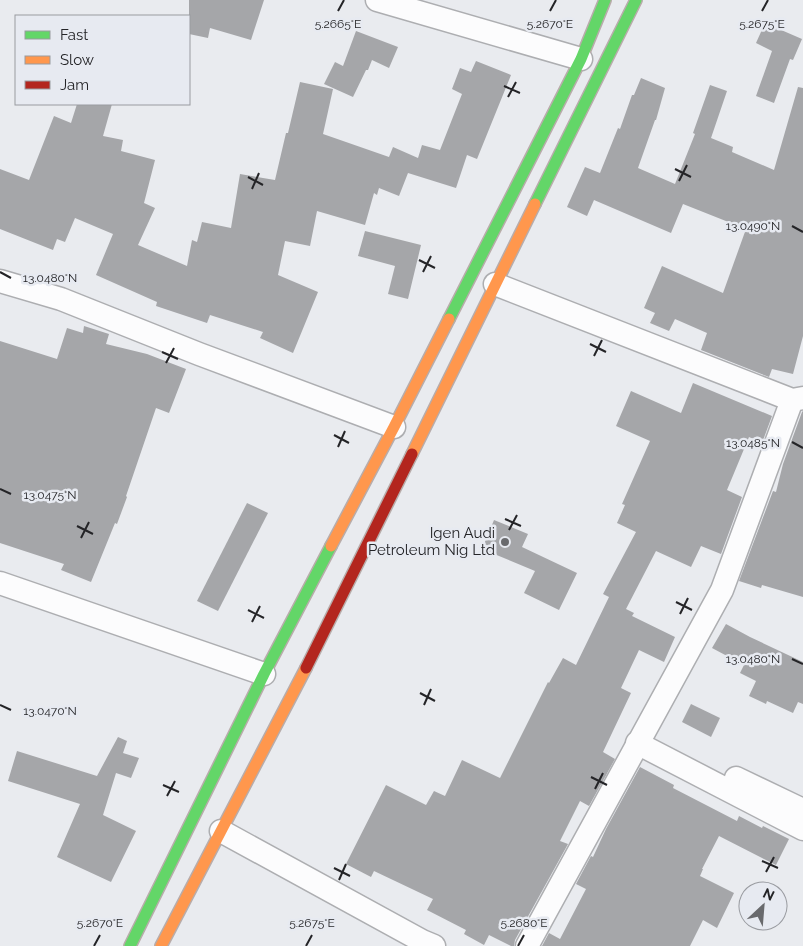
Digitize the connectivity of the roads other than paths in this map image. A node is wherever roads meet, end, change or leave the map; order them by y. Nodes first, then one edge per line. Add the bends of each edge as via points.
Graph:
1 (377, 0) edge
2 (605, 0) edge
3 (636, 0) edge
4 (581, 59) junction
5 (0, 281) edge
6 (495, 284) junction
7 (798, 399) edge
8 (394, 427) junction
9 (0, 583) edge
10 (264, 674) junction
11 (640, 738) junction
12 (803, 810) edge
13 (803, 829) edge
14 (221, 831) junction
15 (130, 946) edge
16 (161, 946) edge
17 (434, 946) edge
18 (527, 946) edge

1 - 4 street
2 - 4 main road
3 - 6 main road
4 - 8 main road
5 - 8 street via 61,299
6 - 7 street
6 - 14 main road via 292,697
7 - 11 street via 722,590
8 - 10 main road
9 - 10 street
10 - 15 main road
11 - 12 street
11 - 13 street
11 - 18 street
14 - 16 main road
14 - 17 street

